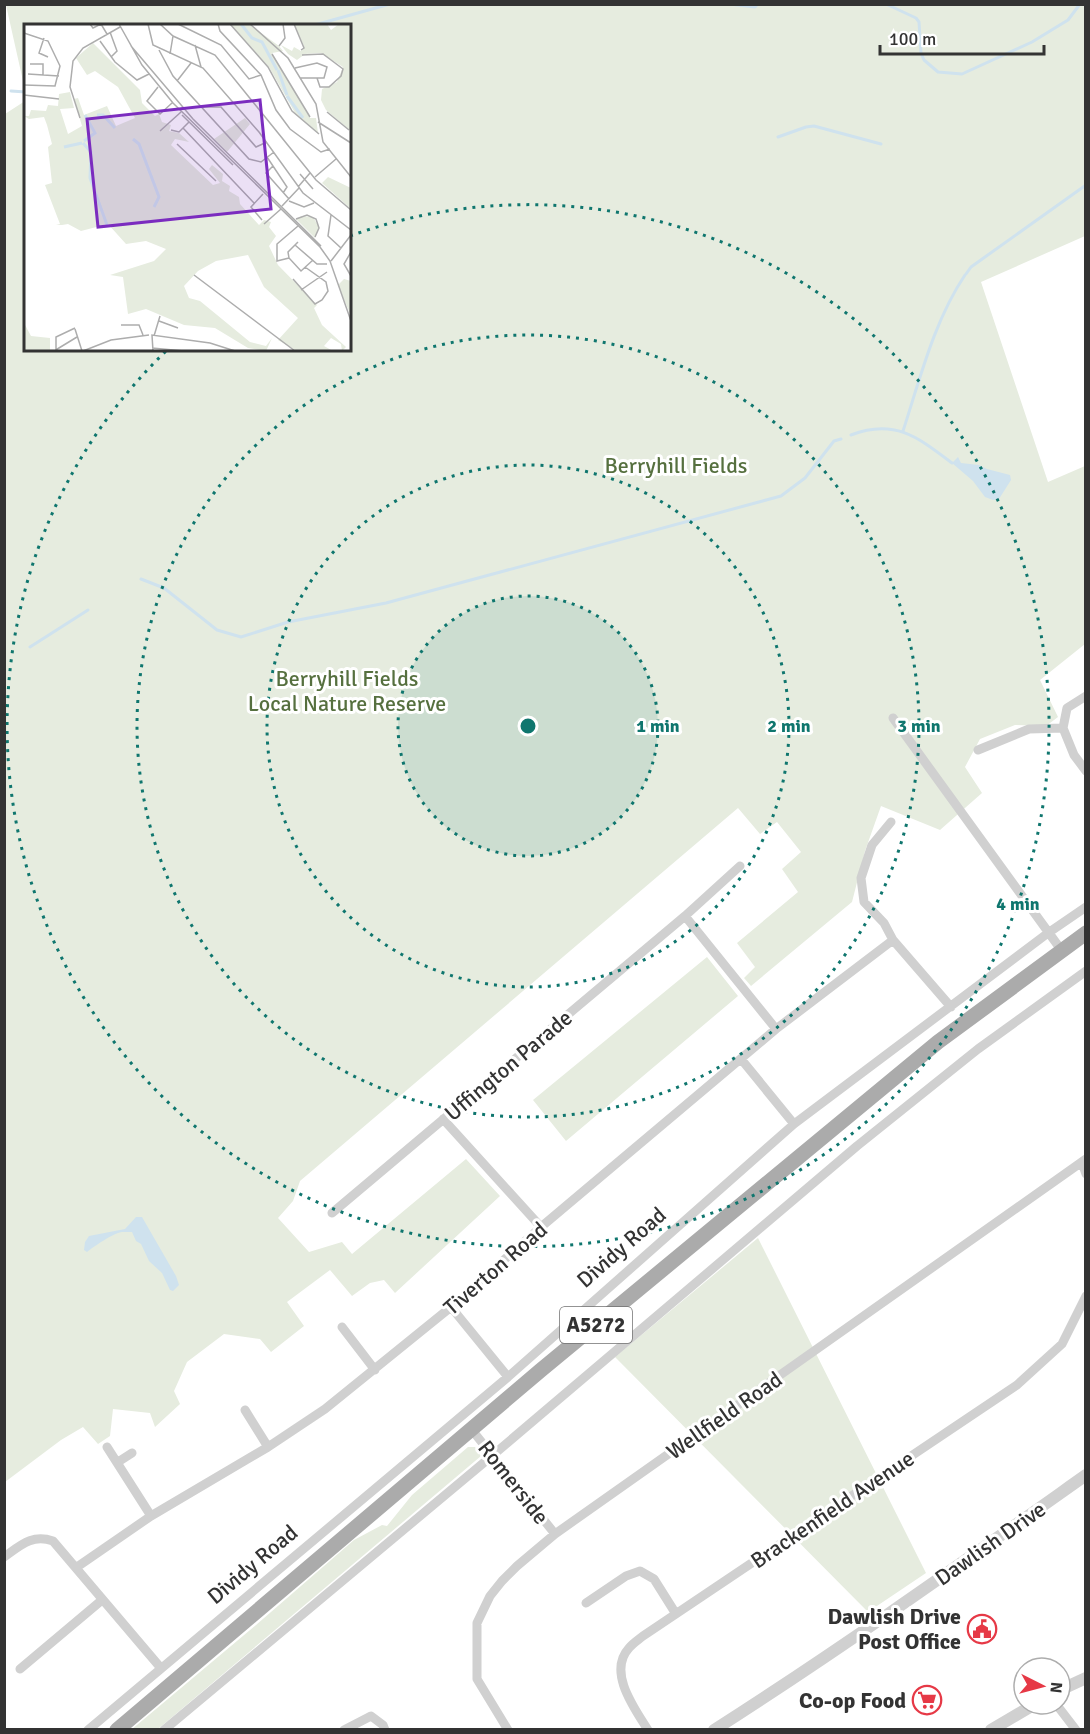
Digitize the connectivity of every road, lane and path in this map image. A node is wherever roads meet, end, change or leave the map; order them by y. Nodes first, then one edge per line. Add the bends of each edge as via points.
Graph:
1 (1086, 696) edge
2 (894, 718) dead end
3 (1063, 728) junction
4 (978, 750) dead end
5 (1086, 771) edge
6 (891, 822) dead end
7 (740, 866) dead end
8 (1086, 907) edge
9 (685, 916) junction
10 (1048, 933) junction
11 (1086, 933) edge
12 (893, 940) junction
13 (1062, 951) junction
14 (1086, 971) edge
15 (951, 1007) junction
16 (776, 1029) junction
17 (741, 1059) junction
18 (443, 1119) junction
19 (794, 1124) junction
20 (1084, 1161) edge
21 (1086, 1174) edge
22 (332, 1213) dead end
23 (541, 1227) junction
24 (1086, 1296) edge
25 (451, 1307) junction
26 (342, 1328) dead end
27 (375, 1370) junction
28 (508, 1377) junction
29 (245, 1410) dead end
30 (472, 1430) junction
31 (268, 1447) junction
32 (107, 1448) dead end
33 (132, 1453) dead end
34 (493, 1455) junction
35 (118, 1462) junction
36 (1086, 1475) edge
37 (151, 1516) junction
38 (555, 1534) junction
39 (4, 1557) edge
40 (77, 1568) junction
41 (102, 1600) junction
42 (586, 1603) dead end
43 (676, 1614) junction
44 (160, 1667) junction
45 (20, 1669) dead end
46 (1086, 1678) edge
47 (1072, 1684) edge
48 (1015, 1716) edge
49 (1065, 1716) edge
50 (88, 1730) edge
51 (117, 1730) edge
52 (164, 1730) edge
53 (344, 1730) edge
54 (385, 1730) edge
55 (508, 1730) edge
56 (648, 1730) edge
57 (714, 1730) edge
58 (991, 1730) edge
59 (1076, 1730) edge

1 - 3 street via 1067,708
2 - 10 street
3 - 4 street via 1029,729
3 - 5 street via 1074,755
6 - 12 street via 873,845 861,878 864,902 884,923
7 - 9 street, Uffington Parade
8 - 10 street, Dividy Road
9 - 16 street
9 - 18 street, Uffington Parade
10 - 13 street
10 - 15 street, Dividy Road
11 - 13 main road, Dividy Road / A5272
12 - 15 street
12 - 16 street, Tiverton Road
13 - 30 main road, Dividy Road / A5272 via 938,1042
14 - 34 street via 978,1049 856,1146
15 - 19 street, Dividy Road
16 - 17 street, Tiverton Road
17 - 19 street
17 - 23 street, Tiverton Road
18 - 22 street, Uffington Parade
18 - 23 street
19 - 28 street, Dividy Road
20 - 21 street
20 - 38 street, Wellfield Road
23 - 25 street, Tiverton Road
24 - 43 street, Brackenfield Avenue via 1062,1344 1017,1385
25 - 27 street, Tiverton Road
25 - 28 street
26 - 27 street
27 - 31 street, Tiverton Road
28 - 44 street, Dividy Road
29 - 31 street
30 - 34 street, Romerside
30 - 51 main road, Dividy Road / A5272
31 - 37 street, Tiverton Road
32 - 35 street
33 - 35 street
34 - 38 street, Romerside
34 - 52 street
35 - 37 street
36 - 57 street, Dawlish Drive
37 - 40 street, Tiverton Road
38 - 55 street, Wellfield Road via 502,1581 477,1623 477,1678
39 - 40 street via 27,1540 44,1538 53,1540
40 - 41 street
41 - 44 street
41 - 45 street
42 - 43 street via 640,1571 654,1579
43 - 56 street, Brackenfield Avenue via 627,1649 621,1666 624,1691
44 - 50 street, Dividy Road
46 - 47 street
48 - 58 street
49 - 59 street
53 - 54 street via 371,1716

